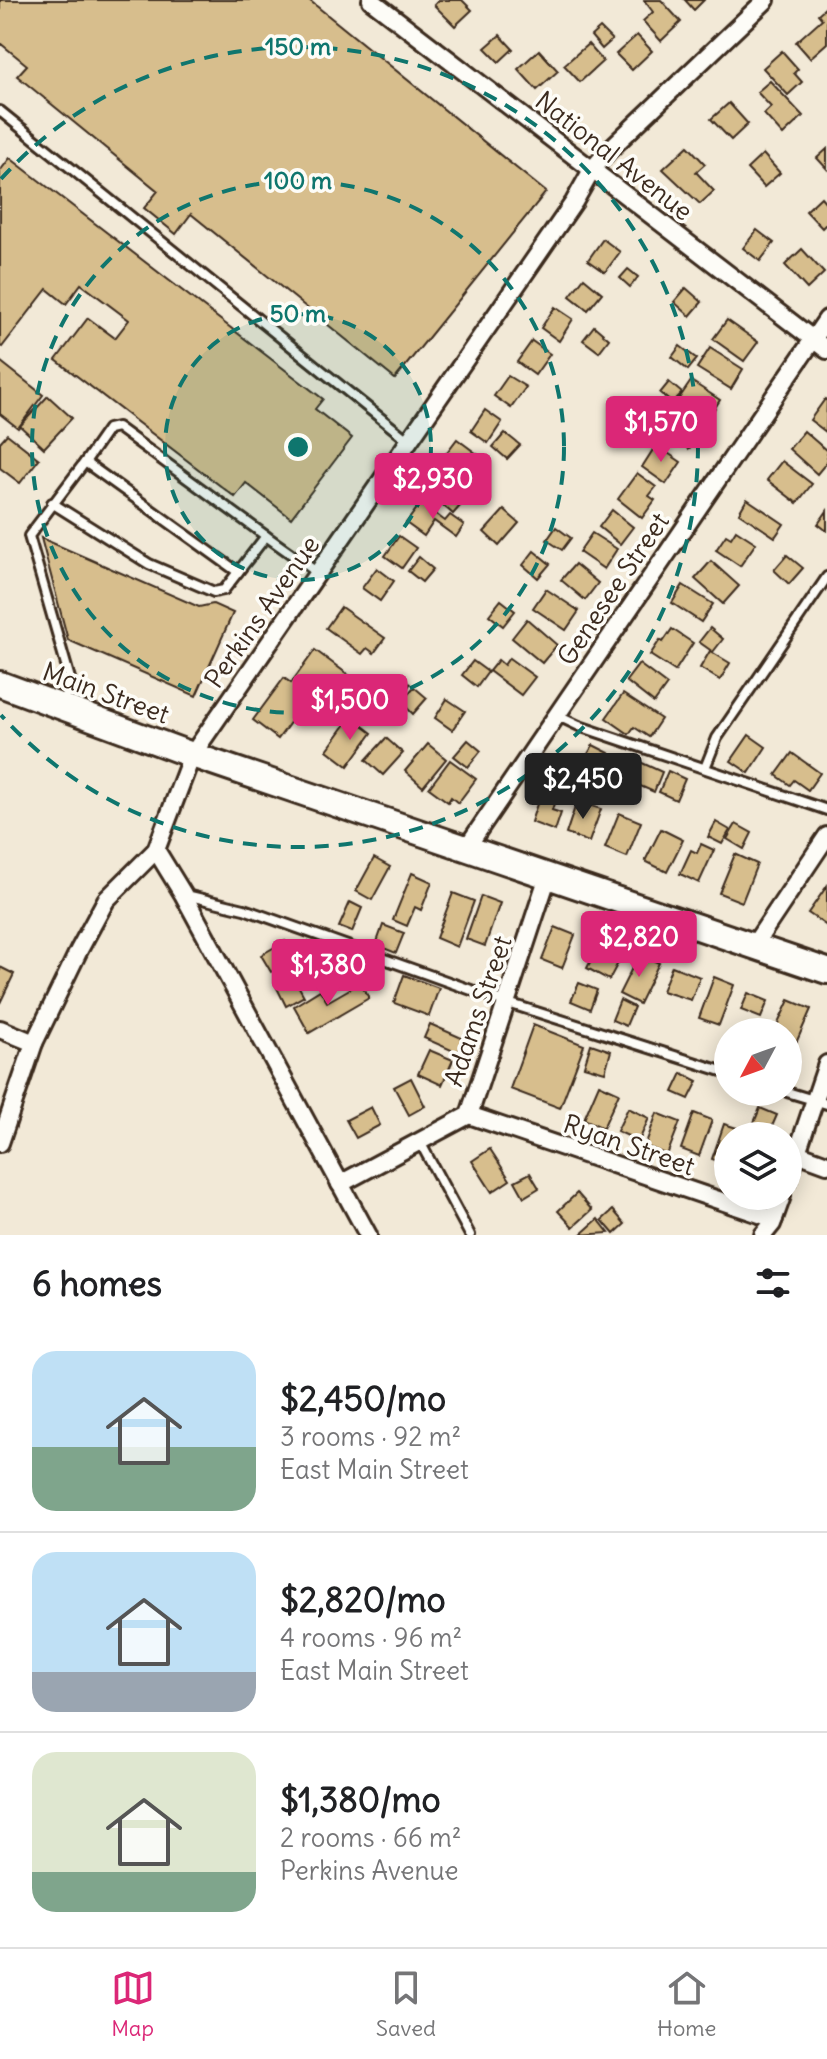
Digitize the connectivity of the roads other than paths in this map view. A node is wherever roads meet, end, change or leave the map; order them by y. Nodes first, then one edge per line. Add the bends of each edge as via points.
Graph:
1 (372, 0) edge
2 (766, 0) edge
3 (0, 111) edge
4 (592, 170) junction
5 (827, 319) edge
6 (812, 338) junction
7 (827, 350) edge
8 (409, 441) junction
9 (85, 462) junction
10 (52, 503) junction
11 (266, 536) junction
12 (238, 572) junction
13 (318, 573) junction
14 (827, 577) edge
15 (0, 684) edge
16 (62, 708) junction
17 (556, 715) junction
18 (192, 755) junction
19 (705, 768) junction
20 (827, 810) edge
21 (827, 836) edge
22 (467, 847) junction
23 (156, 850) junction
24 (548, 876) junction
25 (183, 894) junction
26 (754, 945) junction
27 (827, 971) edge
28 (505, 1002) junction
29 (0, 1029) edge
30 (34, 1043) junction
31 (827, 1064) edge
32 (714, 1069) edge
33 (821, 1102) edge
34 (469, 1115) junction
35 (420, 1142) junction
36 (802, 1142) edge
37 (0, 1143) edge
38 (802, 1155) edge
39 (827, 1164) edge
40 (340, 1184) junction
41 (777, 1210) edge
42 (774, 1219) junction
43 (368, 1235) edge
44 (470, 1235) edge
45 (763, 1235) edge

1 - 4 street, National Avenue
2 - 4 street, Perkins Avenue
3 - 8 lane
4 - 6 street, National Avenue
4 - 8 street, Perkins Avenue
5 - 6 street, Genesee Street
6 - 7 street, National Avenue
6 - 17 street, Genesee Street
8 - 13 street, Perkins Avenue
9 - 10 lane
9 - 11 lane via 108,429 117,427
9 - 12 lane
10 - 12 lane via 162,572 214,592 224,590
10 - 16 lane via 29,541 71,682
11 - 12 lane
11 - 13 lane
13 - 18 street, Perkins Avenue
14 - 19 lane via 717,738
15 - 16 main road, Main Street
16 - 18 main road, Main Street
17 - 19 lane
17 - 22 street, Genesee Street
18 - 22 main road, Main Street
18 - 23 street, Perkins Avenue
19 - 20 lane
21 - 26 street
22 - 24 main road, Main Street
23 - 25 street
23 - 30 street via 106,900
24 - 26 main road, Main Street
24 - 28 street, Adams Street
25 - 28 lane via 257,914
25 - 40 street
26 - 27 main road, Main Street
28 - 32 lane
28 - 34 street, Adams Street
29 - 30 street
30 - 37 street
31 - 33 street
33 - 36 street
34 - 35 street, Adams Street
34 - 42 street, Ryan Street
35 - 40 street, Adams Street
35 - 44 lane
38 - 39 street
40 - 43 street
41 - 42 street
42 - 45 street

